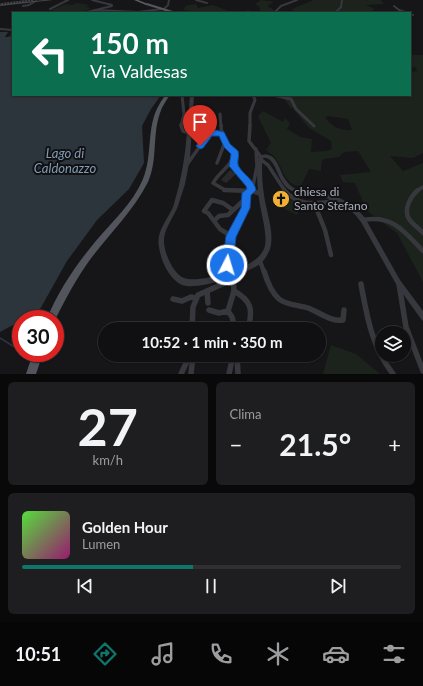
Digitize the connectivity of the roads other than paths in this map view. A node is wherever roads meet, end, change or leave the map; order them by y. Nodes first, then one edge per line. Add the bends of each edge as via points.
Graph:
1 (52, 0) edge
2 (68, 0) edge
3 (92, 0) edge
4 (135, 0) edge
5 (169, 0) edge
6 (196, 0) edge
7 (297, 0) edge
8 (342, 0) edge
9 (36, 2) junction
10 (208, 3) dead end
11 (147, 4) joint
12 (0, 5) edge
13 (23, 6) dead end
14 (112, 6) junction
15 (394, 6) dead end
16 (50, 9) dead end
17 (163, 9) junction
18 (97, 10) junction
19 (88, 12) edge
20 (112, 12) edge
21 (138, 12) joint
22 (172, 12) edge
23 (275, 12) edge
24 (336, 12) edge
25 (399, 12) edge
26 (0, 29) edge
27 (12, 30) edge
28 (167, 96) edge
29 (182, 96) edge
30 (192, 96) edge
31 (253, 96) edge
32 (280, 96) edge
33 (220, 114) dead end
34 (314, 126) dead end
35 (189, 133) junction
36 (222, 134) junction
37 (225, 142) junction
38 (256, 148) junction
39 (261, 158) junction
40 (217, 163) dead end
41 (233, 163) junction
42 (186, 166) junction
43 (423, 187) edge
44 (252, 190) junction
45 (261, 194) junction
46 (333, 197) junction
47 (246, 198) junction
48 (314, 203) junction
49 (233, 210) junction
50 (362, 218) junction
51 (214, 221) junction
52 (423, 233) edge
53 (231, 236) junction
54 (423, 251) edge
55 (331, 255) dead end
56 (260, 261) junction
57 (231, 275) junction
58 (398, 282) junction
59 (361, 284) dead end
60 (207, 291) junction
61 (234, 291) junction
62 (172, 299) dead end
63 (194, 300) junction
64 (208, 302) dead end
65 (55, 310) edge
66 (209, 310) dead end
67 (344, 310) dead end
68 (228, 311) junction
69 (423, 317) edge
70 (192, 322) edge
71 (233, 322) edge
72 (249, 322) edge
73 (35, 362) edge
74 (188, 362) edge
75 (192, 362) edge
76 (232, 362) edge
77 (237, 362) edge
78 (423, 371) edge
79 (31, 374) edge
80 (181, 374) edge
81 (191, 374) edge
82 (229, 374) edge
83 (238, 374) edge
84 (394, 374) edge

1 - 9 main road
2 - 16 street
3 - 14 street
4 - 11 highway
5 - 17 street
6 - 10 street
7 - 23 street via 281,6
8 - 24 street via 341,7
9 - 12 main road
9 - 13 street
11 - 17 main road
14 - 18 street
14 - 20 street
15 - 25 street
17 - 21 street
17 - 22 main road
18 - 19 street
18 - 20 street
20 - 21 street
26 - 27 street
28 - 65 main road via 154,118 152,161 144,182 81,266
29 - 35 street via 184,114 181,126
30 - 35 street
31 - 38 street via 255,100 251,108 248,136
32 - 34 street via 291,99 296,109
33 - 36 street
35 - 42 street
36 - 37 street
36 - 42 street via 212,133 207,136
37 - 40 street
37 - 41 street via 235,153
38 - 39 street
38 - 44 street via 257,166
39 - 45 street
39 - 46 street via 272,158 282,180 292,189 304,194
39 - 48 street via 288,196 301,202
41 - 44 street via 251,184
41 - 44 street via 213,182 214,184 225,191
42 - 57 street via 174,210 162,235 161,242 166,260 176,277 184,282 202,283
43 - 52 street via 413,194 407,211 409,219
44 - 45 street
44 - 47 street via 247,193
45 - 56 street via 268,243
46 - 48 street via 330,202
46 - 50 street via 348,204
47 - 49 street
47 - 53 street via 246,208
48 - 55 street via 325,230
49 - 51 street
49 - 51 street via 212,200 204,211
50 - 54 street via 381,219 395,224
50 - 58 street
51 - 53 street via 220,230
53 - 57 street
56 - 57 street
56 - 67 street via 268,283 279,299 337,321 343,320
57 - 60 street via 227,282
57 - 61 street
58 - 69 street
58 - 78 street via 406,327
59 - 84 street via 373,341 380,358
60 - 63 street
60 - 64 street
61 - 68 street
61 - 72 street via 244,295 250,302
62 - 63 street via 182,301 191,297
63 - 70 street
66 - 68 street via 219,313
68 - 71 street
73 - 79 main road
74 - 80 street
75 - 81 street
76 - 82 street
77 - 83 street

